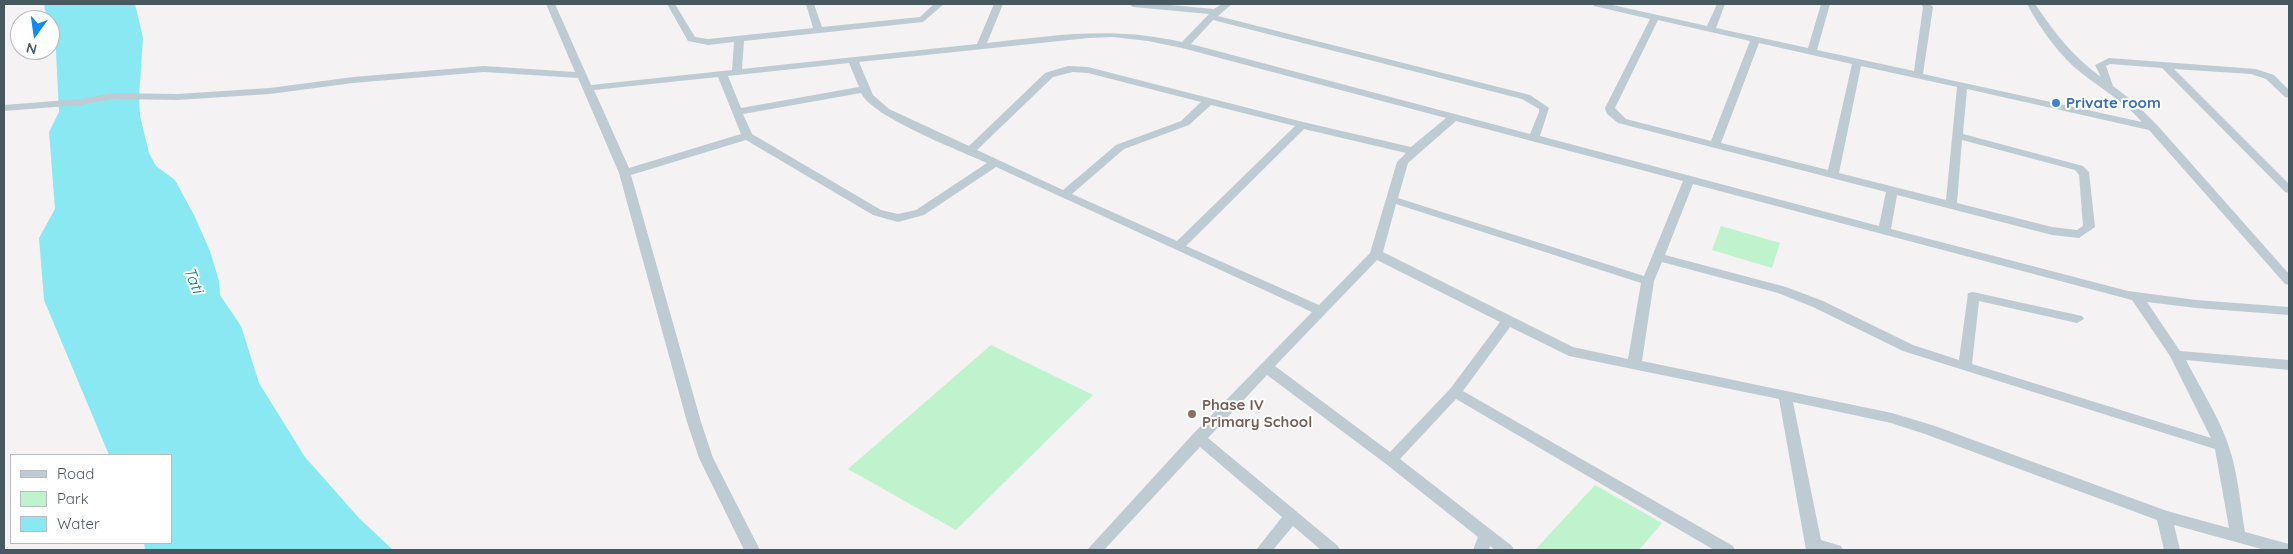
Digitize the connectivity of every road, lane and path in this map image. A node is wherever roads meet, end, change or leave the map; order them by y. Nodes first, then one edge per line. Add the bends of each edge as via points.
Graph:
1 (550, 4) edge
2 (671, 4) edge
3 (810, 4) edge
4 (939, 4) edge
5 (998, 4) edge
6 (1133, 4) edge
7 (1228, 4) edge
8 (1597, 4) edge
9 (1721, 4) edge
10 (1826, 4) edge
11 (1926, 4) edge
12 (2031, 4) edge
13 (1620, 6) edge
14 (1214, 14) junction
15 (1655, 18) junction
16 (818, 30) junction
17 (1710, 30) junction
18 (739, 40) junction
19 (1755, 40) junction
20 (1184, 45) junction
21 (981, 46) junction
22 (1811, 52) junction
23 (853, 60) junction
24 (1857, 62) junction
25 (2164, 64) junction
26 (737, 72) junction
27 (722, 74) junction
28 (582, 75) junction
29 (1918, 76) junction
30 (1962, 86) junction
31 (2110, 87) junction
32 (588, 88) junction
33 (865, 89) junction
34 (2289, 95) edge
35 (1210, 101) junction
36 (4, 108) edge
37 (737, 112) junction
38 (1454, 117) junction
39 (1302, 125) junction
40 (2154, 128) junction
41 (747, 136) junction
42 (1958, 136) junction
43 (1533, 139) junction
44 (1715, 145) junction
45 (970, 151) junction
46 (1413, 151) junction
47 (995, 163) junction
48 (625, 173) junction
49 (1833, 175) junction
50 (1689, 180) junction
51 (1892, 190) junction
52 (2289, 190) edge
53 (1064, 195) junction
54 (1391, 199) junction
55 (1952, 205) junction
56 (1884, 232) junction
57 (1179, 246) junction
58 (1376, 254) junction
59 (1658, 257) junction
60 (2289, 281) edge
61 (1648, 282) junction
62 (2137, 297) junction
63 (1320, 311) junction
64 (2289, 311) edge
65 (2077, 319) dead end
66 (1508, 321) junction
67 (2176, 355) junction
68 (2289, 365) edge
69 (1634, 366) junction
70 (1266, 367) junction
71 (1966, 367) junction
72 (1455, 392) junction
73 (1785, 396) junction
74 (1198, 438) junction
75 (2221, 446) junction
76 (1391, 460) junction
77 (1292, 516) junction
78 (2164, 516) junction
79 (2238, 537) junction
80 (1484, 543) edge
81 (1814, 548) edge
82 (752, 550) edge
83 (1095, 550) edge
84 (1264, 550) edge
85 (1332, 550) edge
86 (1506, 550) edge
87 (1727, 550) edge
88 (1835, 550) edge
89 (2172, 550) edge
90 (2287, 550) edge

1 - 28 street
2 - 18 street via 690,39 708,42
3 - 16 street
4 - 16 street via 917,20
5 - 21 street
6 - 14 street
7 - 14 street
8 - 13 street
9 - 17 street
10 - 22 street
11 - 29 street
12 - 31 street via 2076,62
13 - 15 street
14 - 20 street
14 - 43 street via 1526,97 1544,108
15 - 17 street
15 - 44 street via 1610,108 1611,112 1630,124
16 - 18 street
17 - 19 street
18 - 26 street
19 - 22 street
19 - 44 street
20 - 21 street via 1142,35 1110,34
20 - 38 street
21 - 23 street
22 - 24 street
23 - 26 street
23 - 33 street
24 - 29 street
24 - 49 street
25 - 31 street via 2104,62 2100,65
25 - 34 street via 2252,71 2270,77
25 - 52 street
26 - 27 street
27 - 32 street
27 - 37 street
28 - 32 street
28 - 36 street via 484,69 270,91 177,97 113,96
29 - 30 street
30 - 40 street
30 - 42 street
31 - 40 street
32 - 48 street
33 - 37 street
33 - 45 street via 884,110
35 - 39 street
35 - 45 street via 1088,70 1056,71
35 - 53 street via 1185,122 1120,147
37 - 41 street
38 - 43 street
38 - 46 street
39 - 46 street
39 - 57 street
40 - 60 street
41 - 47 street via 877,213 898,218 920,213
41 - 48 street
42 - 55 street
42 - 55 street via 2079,168 2085,174 2089,227 2079,234 2052,231
43 - 50 street
44 - 49 street
45 - 47 street
46 - 54 street via 1399,170
47 - 53 street
48 - 82 street via 706,458
49 - 51 street
50 - 56 street
50 - 59 street
51 - 55 street
51 - 56 street
53 - 57 street
54 - 58 street
54 - 61 street
56 - 62 street
57 - 63 street
58 - 63 street
58 - 66 street
59 - 61 street
59 - 71 street via 1782,290 1896,343
61 - 69 street
62 - 64 street
62 - 67 street
63 - 70 street
65 - 71 street via 1973,296
66 - 69 street via 1569,351
66 - 72 street
67 - 68 street
67 - 75 street
69 - 73 street
70 - 74 street
70 - 76 street
71 - 75 street
72 - 76 street
72 - 87 street
73 - 78 street via 1892,418 1930,430
73 - 81 street
74 - 77 street
74 - 83 street
75 - 79 street
76 - 80 street
77 - 84 street
77 - 85 street
78 - 79 street
78 - 89 street
79 - 90 street
80 - 86 street
81 - 88 street

